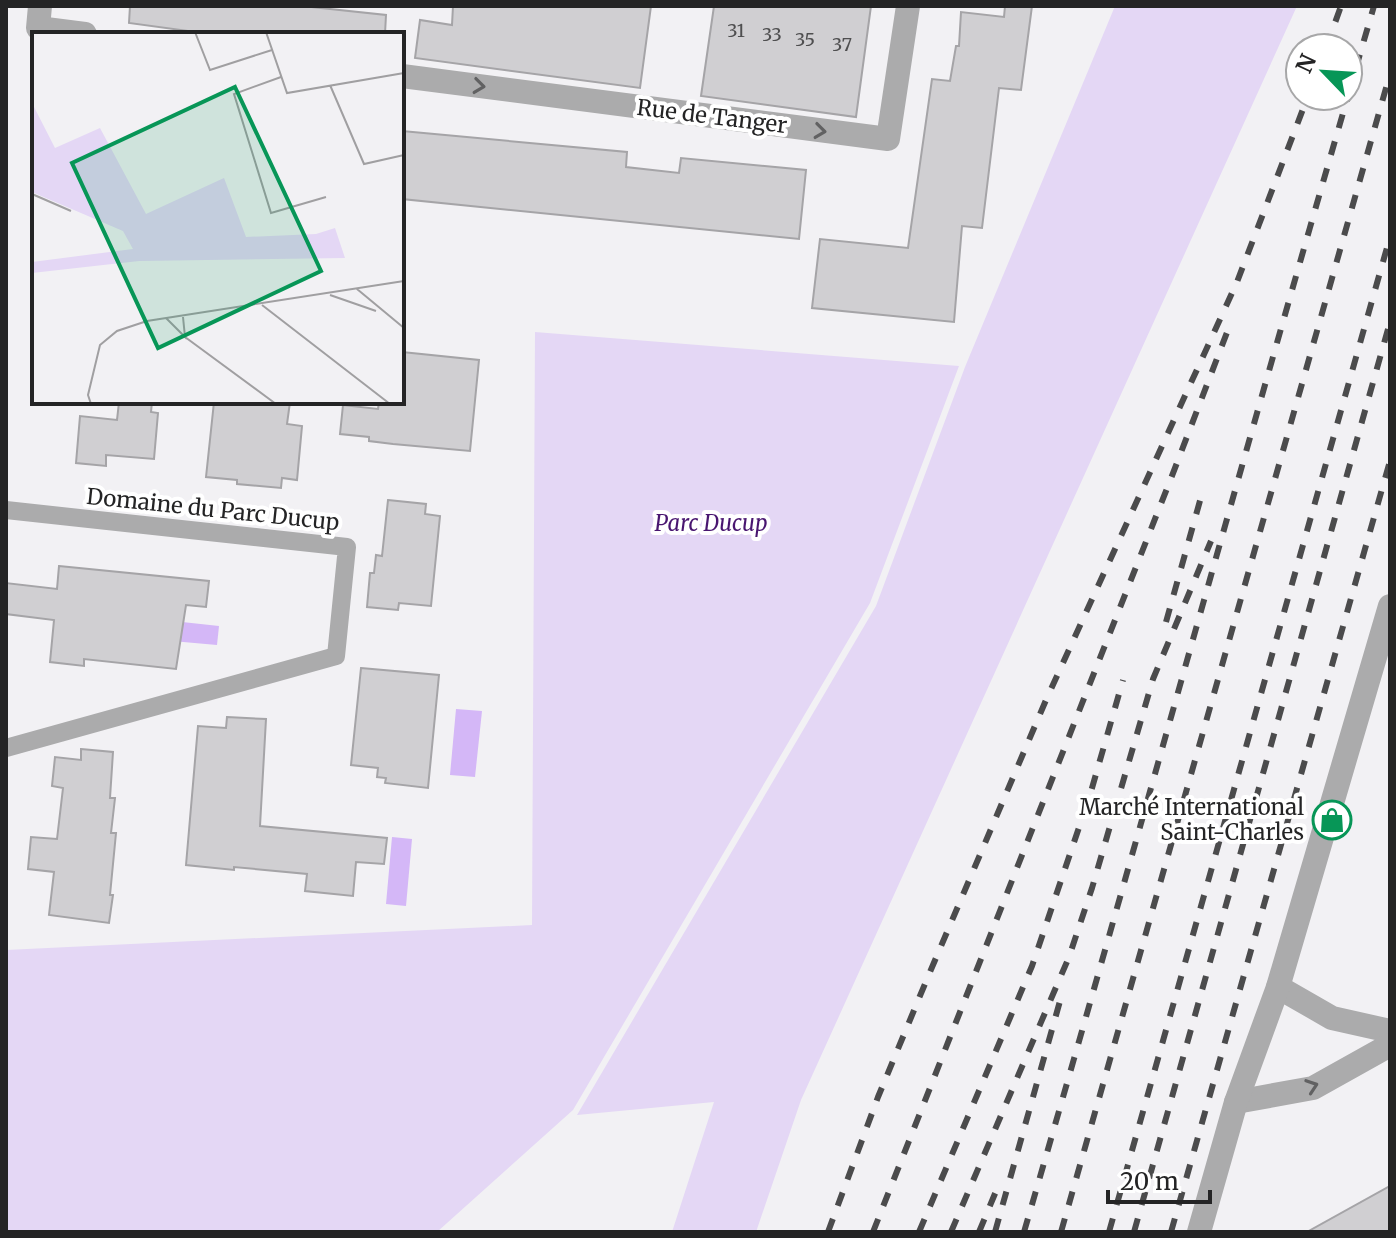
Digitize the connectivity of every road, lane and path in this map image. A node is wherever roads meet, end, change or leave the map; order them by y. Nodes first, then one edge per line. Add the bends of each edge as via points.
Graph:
1 (40, 6) edge
2 (908, 6) edge
3 (69, 32) edge
4 (404, 76) edge
5 (6, 510) edge
6 (1390, 606) edge
7 (6, 748) edge
8 (1278, 987) junction
9 (1390, 1031) edge
10 (1390, 1045) edge
11 (1236, 1102) junction
12 (1199, 1232) edge

1 - 3 street via 38,28
4 -> 2 street, Rue de Tanger via 888,139
5 - 7 lane, Domaine du Parc Ducup via 347,547 336,656
6 - 8 street
8 - 9 street via 1332,1018
8 - 11 street
11 -> 10 street via 1313,1088
11 - 12 street

